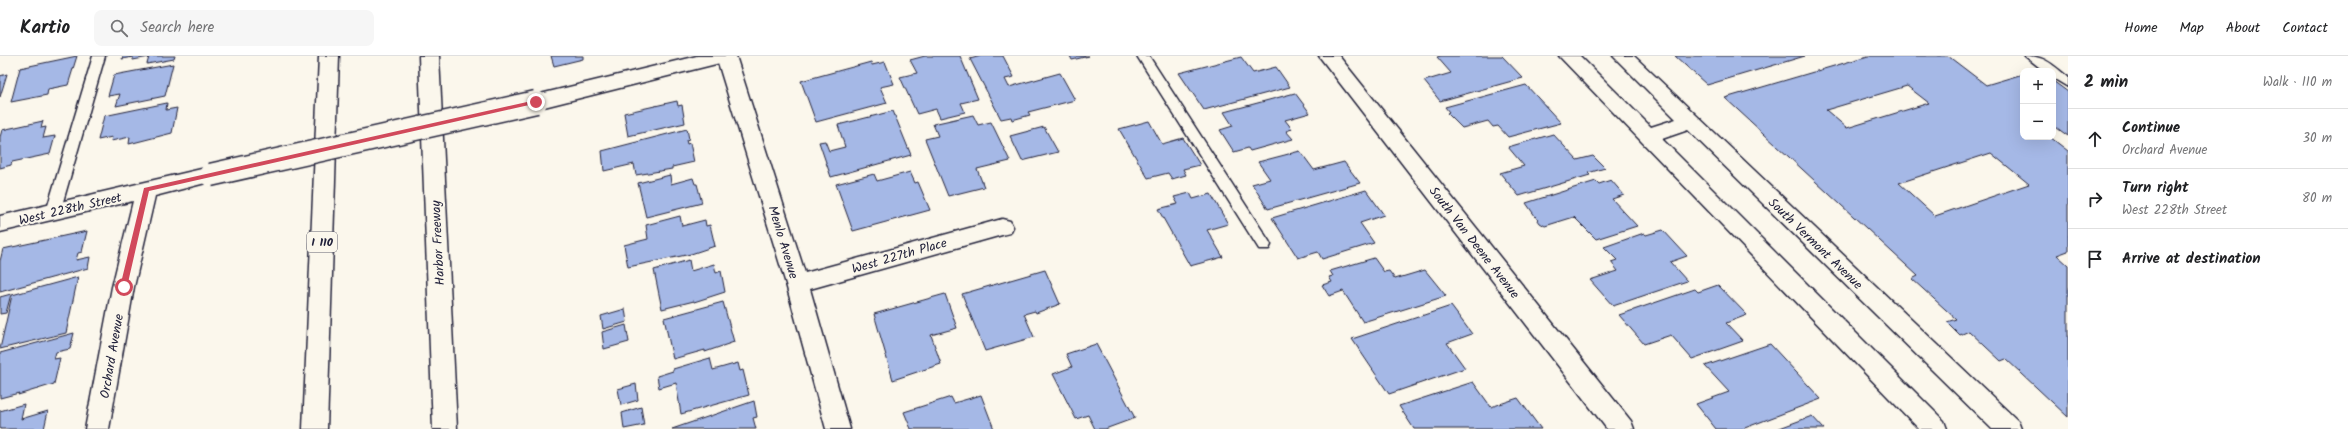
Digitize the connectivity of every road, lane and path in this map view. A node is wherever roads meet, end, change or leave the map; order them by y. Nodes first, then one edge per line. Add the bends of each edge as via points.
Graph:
1 (99, 56) edge
2 (329, 56) edge
3 (429, 56) edge
4 (725, 56) edge
5 (1142, 56) edge
6 (1329, 56) edge
7 (1569, 56) edge
8 (1623, 56) edge
9 (2031, 56) edge
10 (2047, 68) edge
11 (2056, 75) edge
12 (2068, 83) edge
13 (1691, 122) junction
14 (1648, 136) junction
15 (146, 190) junction
16 (52, 212) junction
17 (0, 224) edge
18 (1002, 227) dead end
19 (1264, 245) dead end
20 (797, 284) junction
21 (97, 429) edge
22 (314, 429) edge
23 (445, 429) edge
24 (838, 429) edge
25 (1622, 429) edge
26 (1935, 429) edge
27 (2009, 429) edge

1 - 16 lane
2 - 22 main road, I 110
3 - 23 main road, Harbor Freeway
4 - 15 main road, West 228th Street, bridge via 536,102
4 - 20 main road, Menlo Avenue
5 - 19 lane
6 - 25 main road, South Van Deene Avenue
7 - 14 main road
8 - 13 main road, South Vermont Avenue
9 - 10 lane
11 - 12 lane
13 - 14 main road
13 - 27 main road, South Vermont Avenue
14 - 26 main road
15 - 16 main road, West 228th Street
15 - 21 main road, Orchard Avenue via 124,287
16 - 17 main road, West 228th Street
18 - 20 main road, West 227th Place
20 - 24 main road, Menlo Avenue

